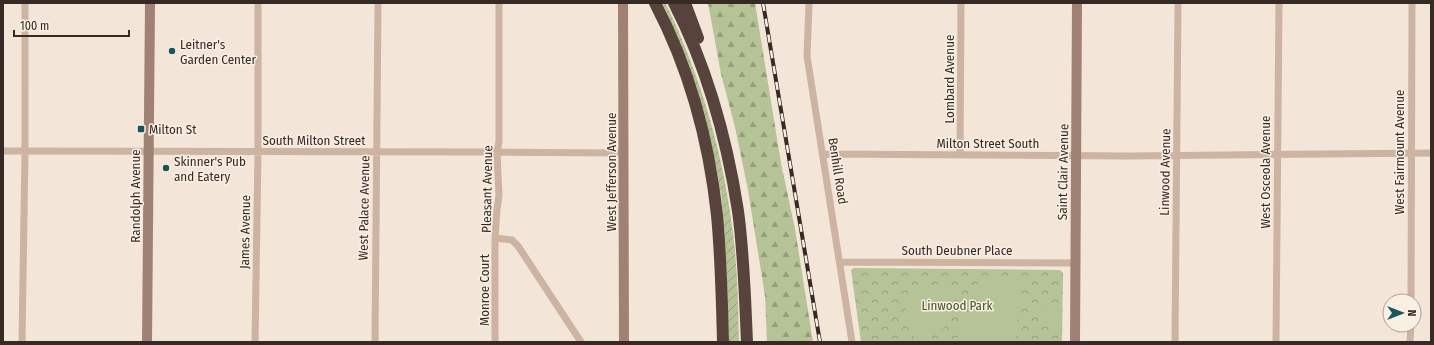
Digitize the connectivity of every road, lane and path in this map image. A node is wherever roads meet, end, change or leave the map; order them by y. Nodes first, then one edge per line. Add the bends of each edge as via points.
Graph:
1 (24, 3) edge
2 (150, 3) edge
3 (258, 3) edge
4 (378, 3) edge
5 (499, 3) edge
6 (623, 3) edge
7 (674, 3) edge
8 (685, 3) edge
9 (809, 3) edge
10 (961, 3) edge
11 (1077, 3) edge
12 (1178, 3) edge
13 (1279, 3) edge
14 (1412, 3) edge
15 (656, 5) edge
16 (712, 98) junction
17 (3, 152) edge
18 (25, 152) junction
19 (149, 152) junction
20 (258, 152) junction
21 (377, 152) junction
22 (497, 152) junction
23 (624, 153) junction
24 (1411, 153) junction
25 (1431, 153) edge
26 (823, 154) junction
27 (1277, 154) junction
28 (960, 155) junction
29 (1076, 156) junction
30 (1177, 156) junction
31 (495, 238) junction
32 (840, 262) junction
33 (1075, 263) junction
34 (1410, 293) edge
35 (22, 342) edge
36 (147, 342) edge
37 (255, 342) edge
38 (375, 342) edge
39 (496, 342) edge
40 (581, 342) edge
41 (624, 342) edge
42 (723, 342) edge
43 (747, 342) edge
44 (852, 342) edge
45 (1074, 342) edge
46 (1175, 342) edge
47 (1276, 342) edge

1 - 18 street
2 - 19 street, Randolph Avenue
3 - 20 street, James Avenue
4 - 21 street, West Palace Avenue
5 - 22 street, Pleasant Avenue via 500,142
6 - 23 street, West Jefferson Avenue
7 - 16 highway
8 - 16 highway via 702,49
9 - 26 street, Benhill Road via 807,56
10 - 28 street, Lombard Avenue
11 - 29 street, Saint Clair Avenue
12 - 30 street, Linwood Avenue
13 - 27 street, West Osceola Avenue
14 - 24 street, West Fairmount Avenue
15 - 42 highway via 688,81 700,120 709,164 719,242
16 - 43 highway via 729,163 738,213
17 - 18 street, South Milton Street
18 - 19 street, South Milton Street
18 - 35 street
19 - 20 street, South Milton Street
19 - 36 street, Randolph Avenue
20 - 21 street, South Milton Street
20 - 37 street, James Avenue
21 - 22 street, South Milton Street
21 - 38 street, West Palace Avenue
22 - 23 street, South Milton Street
22 - 31 street, Pleasant Avenue via 499,196
23 - 41 street, West Jefferson Avenue
24 - 25 street
24 - 27 street
24 - 34 street, West Fairmount Avenue
26 - 28 street, Milton Street South
26 - 32 street, Benhill Road
27 - 30 street
27 - 47 street, West Osceola Avenue
28 - 29 street, Milton Street South
29 - 30 street, Milton Street South
29 - 33 street, Saint Clair Avenue
30 - 46 street, Linwood Avenue
31 - 39 street, Monroe Court
31 - 40 street, Pleasant Avenue via 512,240 518,246
32 - 33 street, South Deubner Place
32 - 44 street, Benhill Road
33 - 45 street, Saint Clair Avenue

